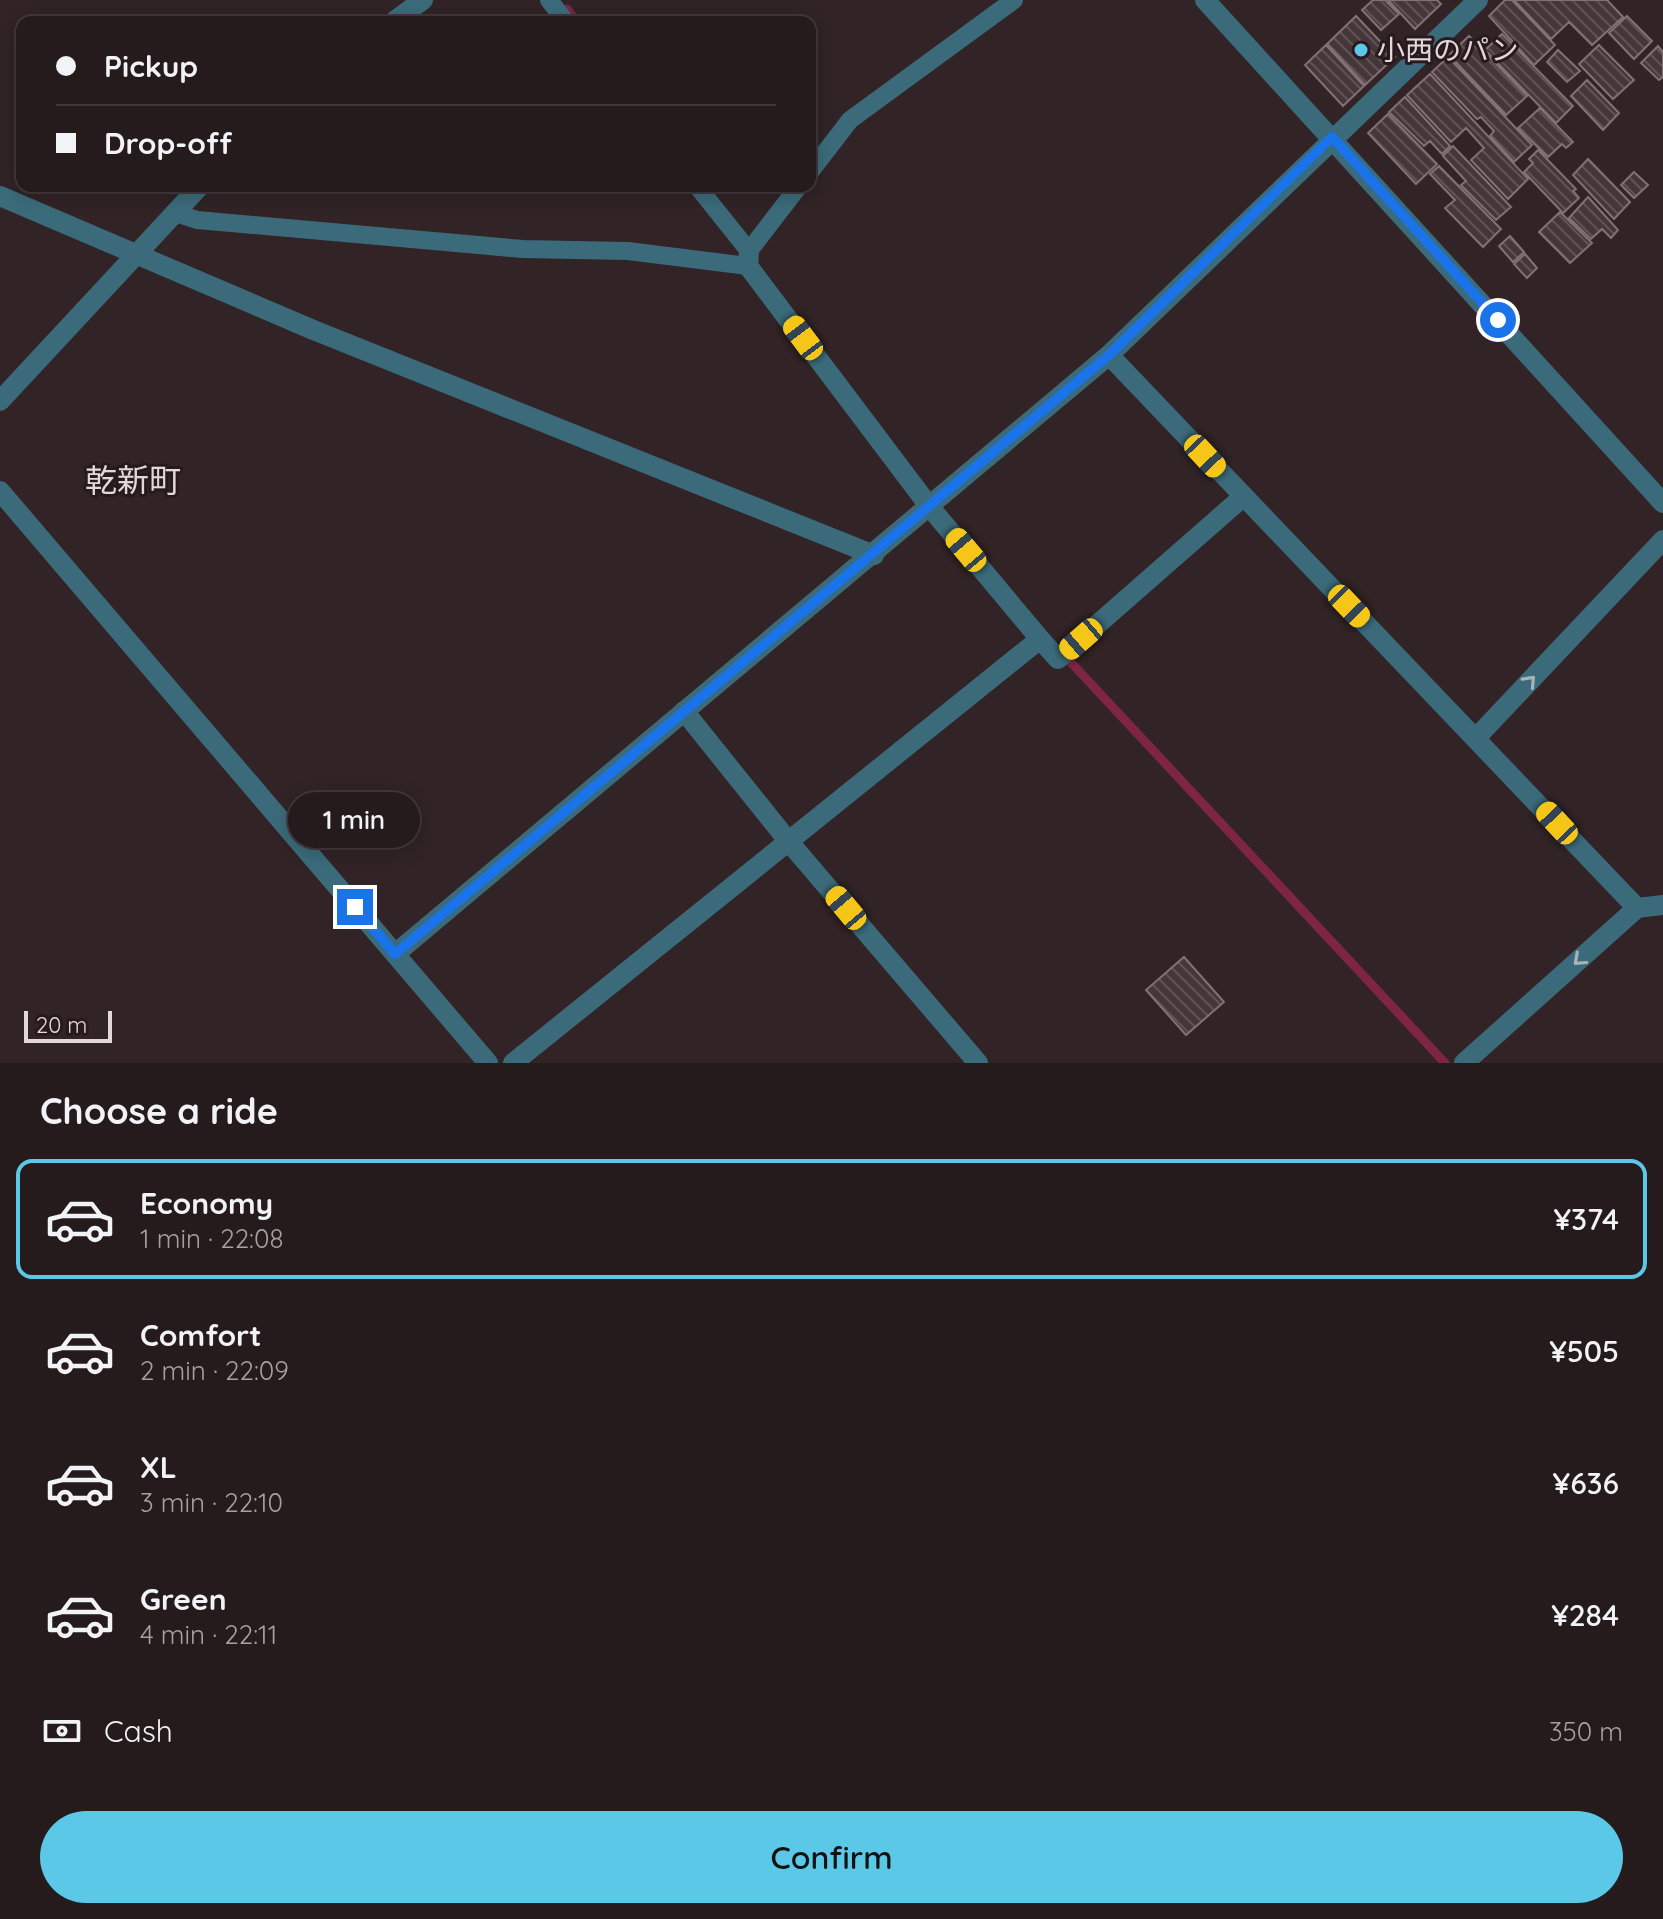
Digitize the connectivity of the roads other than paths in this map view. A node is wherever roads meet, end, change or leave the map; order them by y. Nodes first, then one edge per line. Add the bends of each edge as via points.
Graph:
1 (423, 0) edge
2 (549, 0) edge
3 (1014, 0) edge
4 (1205, 0) edge
5 (1478, 0) edge
6 (401, 16) edge
7 (561, 16) edge
8 (1332, 137) junction
9 (816, 164) edge
10 (195, 192) edge
11 (701, 192) edge
12 (795, 192) edge
13 (0, 196) edge
14 (176, 213) junction
15 (138, 255) junction
16 (749, 258) junction
17 (1109, 355) junction
18 (0, 401) edge
19 (0, 491) edge
20 (1244, 496) junction
21 (1663, 503) edge
22 (929, 506) junction
23 (1663, 540) edge
24 (874, 555) junction
25 (1040, 639) junction
26 (684, 711) junction
27 (1476, 738) junction
28 (789, 842) junction
29 (1663, 905) edge
30 (1637, 908) junction
31 (395, 954) junction
32 (488, 1063) edge
33 (513, 1063) edge
34 (978, 1063) edge
35 (1464, 1063) edge

1 - 6 street
2 - 7 lane
3 - 9 lane via 850,120
4 - 8 street
5 - 8 street
8 - 17 street
8 - 21 street
10 - 14 street
11 - 16 lane
12 - 16 lane
13 - 15 street
14 - 15 street
14 - 16 lane via 197,220 523,249
15 - 18 street
15 - 24 street
16 - 22 street
17 - 20 street
17 - 22 street
19 - 31 street
20 - 25 street via 1058,659
20 - 27 street
22 - 24 street
22 - 25 street
27 -> 23 street
24 - 26 street
25 - 28 street
26 - 28 street
26 - 31 street
27 - 30 street
28 - 33 street
28 - 34 street
29 - 30 street
30 -> 35 street
31 - 32 street

